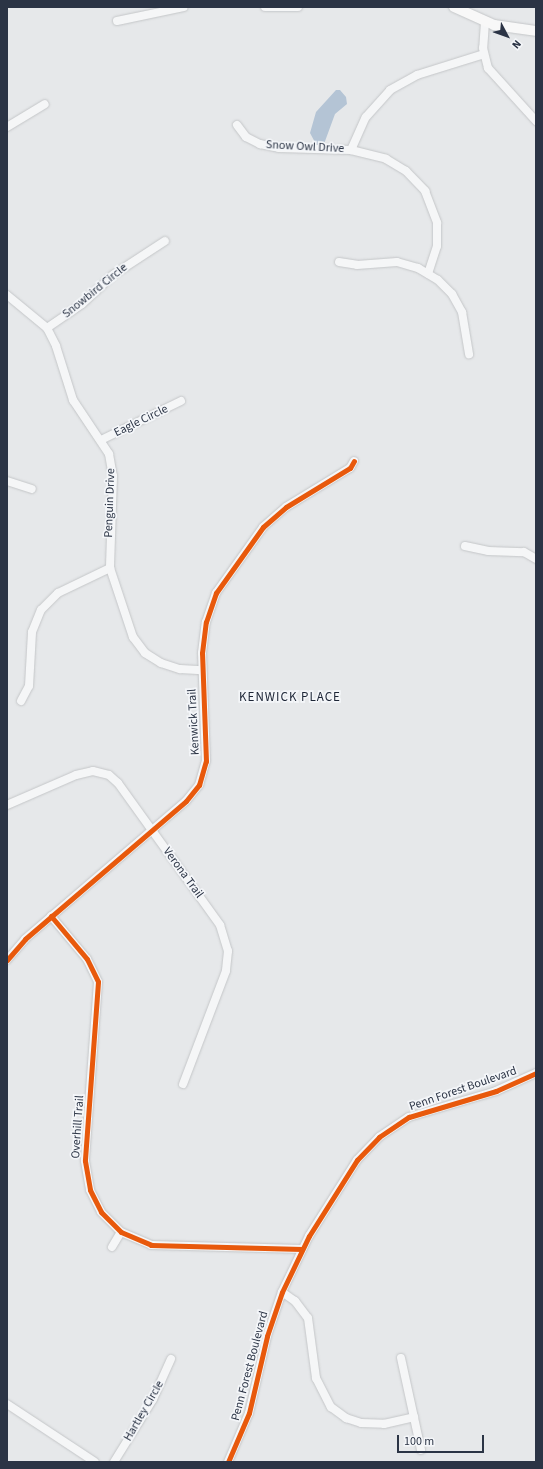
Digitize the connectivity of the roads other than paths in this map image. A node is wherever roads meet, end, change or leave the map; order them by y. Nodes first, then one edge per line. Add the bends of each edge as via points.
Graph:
1 (184, 7) edge
2 (265, 7) edge
3 (298, 7) edge
4 (454, 7) edge
5 (117, 21) dead end
6 (484, 22) junction
7 (536, 31) edge
8 (484, 54) junction
9 (45, 104) dead end
10 (536, 121) edge
11 (237, 125) dead end
12 (7, 126) edge
13 (351, 150) junction
14 (165, 241) dead end
15 (339, 262) dead end
16 (428, 274) junction
17 (7, 295) edge
18 (47, 328) junction
19 (470, 354) dead end
20 (181, 401) dead end
21 (101, 440) junction
22 (354, 461) dead end
23 (7, 481) edge
24 (32, 489) dead end
25 (465, 546) dead end
26 (536, 559) edge
27 (110, 568) junction
28 (202, 670) junction
29 (22, 701) dead end
30 (7, 805) edge
31 (152, 830) junction
32 (51, 916) junction
33 (7, 960) edge
34 (536, 1073) edge
35 (183, 1084) dead end
36 (121, 1232) junction
37 (112, 1247) dead end
38 (302, 1249) junction
39 (282, 1292) junction
40 (401, 1358) dead end
41 (171, 1359) dead end
42 (7, 1404) edge
43 (414, 1417) junction
44 (421, 1450) dead end
45 (95, 1462) edge
46 (114, 1462) edge
47 (228, 1462) edge

1 - 5 street
2 - 3 street
4 - 6 main road
6 - 7 main road
6 - 8 street
8 - 10 street via 493,76
8 - 13 street via 417,75 390,90 366,117
9 - 12 street
11 - 13 street, Snow Owl Drive via 253,141 270,147
13 - 16 street, Snow Owl Drive via 398,165 425,191 435,212 438,234
14 - 18 street, Snowbird Circle via 113,275 82,304
15 - 16 street via 350,265 397,262
16 - 19 street via 446,287 457,302 466,323
17 - 18 street, Penguin Drive
18 - 21 street, Penguin Drive via 56,346 73,400
20 - 21 street, Eagle Circle
21 - 27 street, Penguin Drive via 109,454 113,471
22 - 28 street, Kenwick Trail via 350,468 275,515 228,572 216,593 206,622
23 - 24 street
25 - 26 street via 488,551 524,552
27 - 28 street, Penguin Drive via 128,629 138,646 152,659 170,667
27 - 29 street via 58,592 41,610 32,632 29,686
28 - 31 street, Kenwick Trail via 206,751 203,777 186,801
30 - 31 street, Verona Trail via 76,775 100,772 118,783
31 - 32 street, Kenwick Trail
31 - 35 street, Verona Trail via 220,925 228,952 223,982
32 - 33 street, Kenwick Trail
32 - 36 street, Overhill Trail via 87,959 98,982 85,1172 90,1190 101,1212
34 - 38 street, Penn Forest Boulevard via 496,1091 418,1113 388,1130 352,1168
36 - 37 street
36 - 38 street, Overhill Trail via 138,1241 165,1247
38 - 39 street, Penn Forest Boulevard
39 - 43 street via 295,1301 308,1318 318,1386 338,1413 352,1421 372,1424
39 - 47 street, Penn Forest Boulevard via 267,1336 249,1413
40 - 43 street
41 - 46 street, Hartley Circle via 153,1399
42 - 45 street
43 - 44 street

